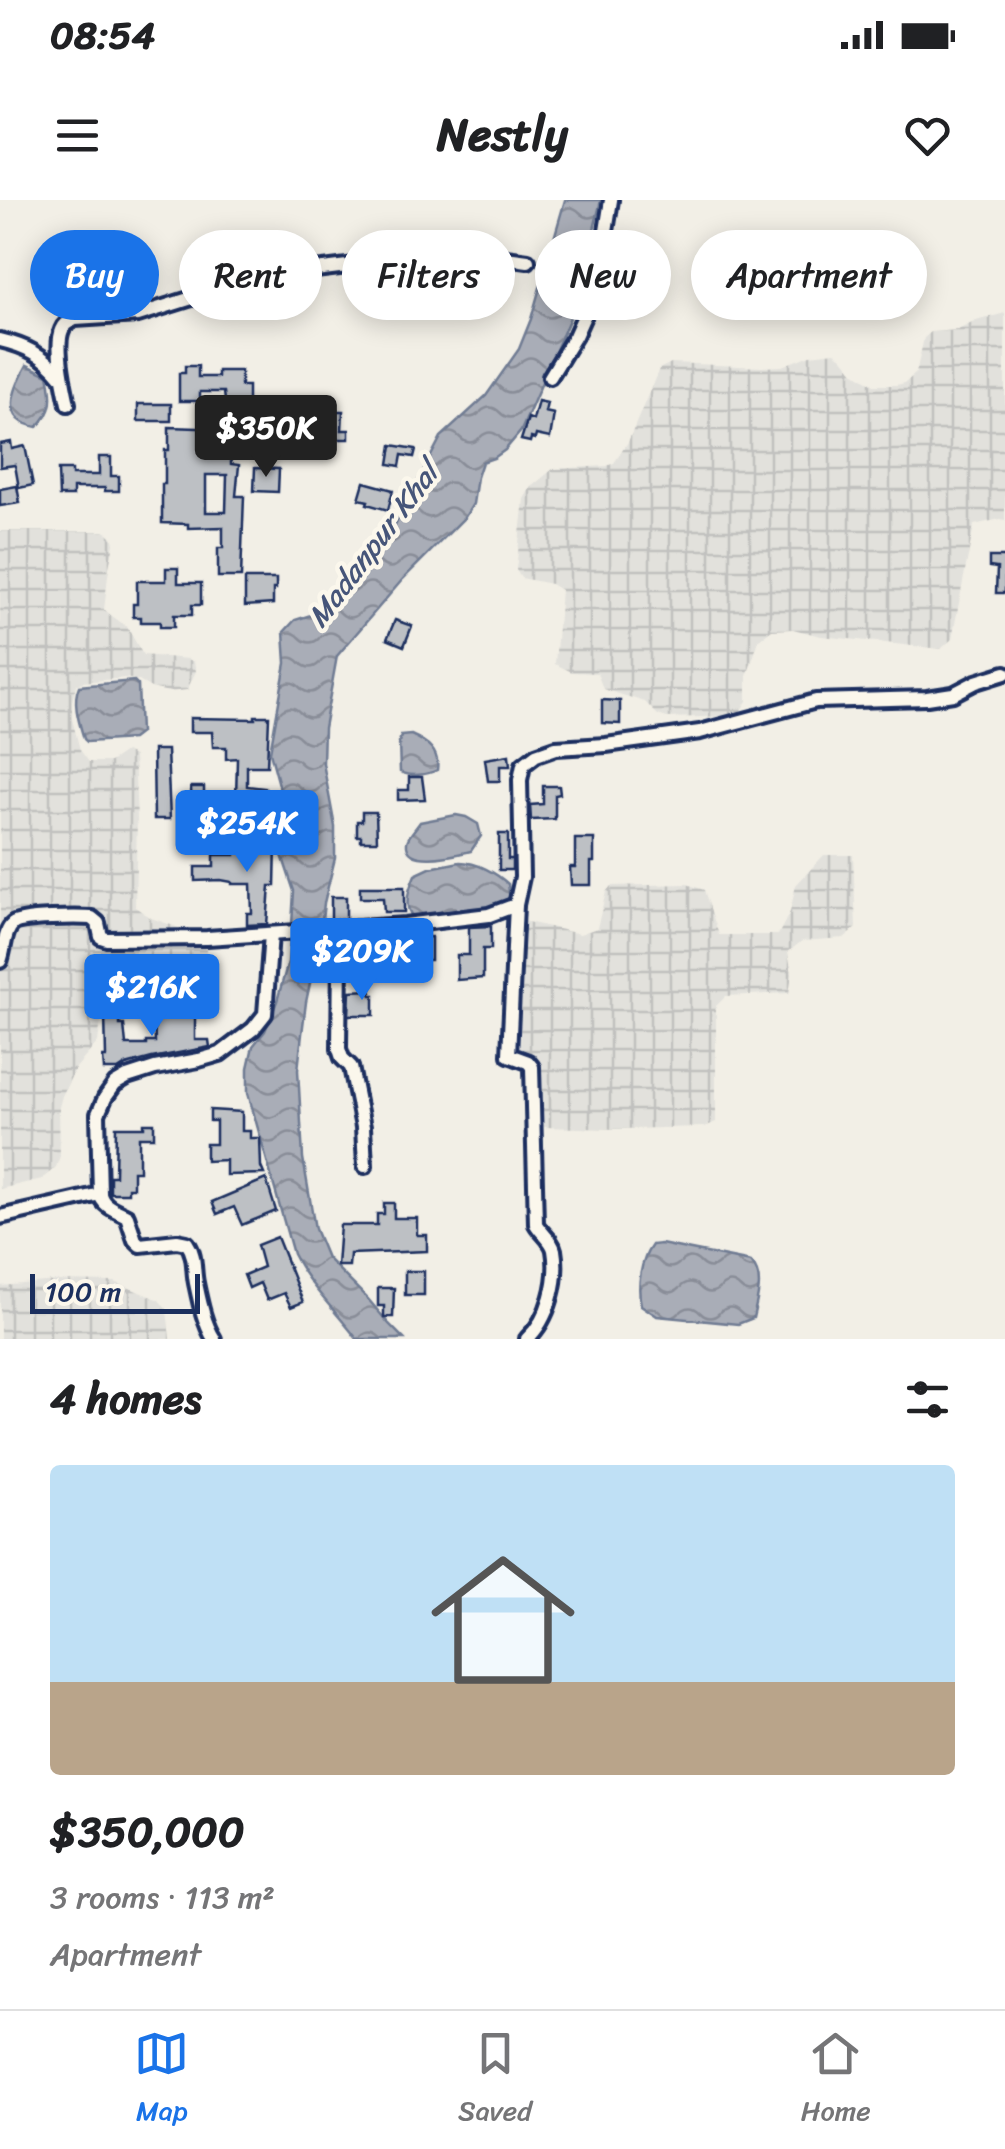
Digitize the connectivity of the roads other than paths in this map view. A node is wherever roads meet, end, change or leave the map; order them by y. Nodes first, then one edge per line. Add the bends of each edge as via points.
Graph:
1 (611, 200) edge
2 (528, 261) dead end
3 (0, 340) edge
4 (61, 376) junction
5 (550, 377) dead end
6 (68, 404) dead end
7 (1005, 673) edge
8 (516, 905) junction
9 (348, 929) junction
10 (270, 934) junction
11 (0, 961) edge
12 (365, 1166) dead end
13 (100, 1194) junction
14 (0, 1218) edge
15 (214, 1339) edge
16 (527, 1339) edge

1 - 5 street via 597,287
2 - 4 street via 477,254 259,277 138,315 74,320 61,332
3 - 4 street via 32,350
4 - 6 street
7 - 8 street via 952,694 816,701 700,732 536,755 520,780 522,878
8 - 9 street via 490,915
8 - 16 street via 509,1054 532,1066 536,1224 554,1250 548,1308
9 - 10 street
9 - 12 street via 340,954 339,1049 352,1067
10 - 11 street via 107,939 92,918 24,920 11,925
10 - 13 street via 265,1014 253,1029 220,1054 128,1077 105,1098 98,1114
13 - 14 street
13 - 15 street via 108,1207 127,1216 140,1245 187,1243

